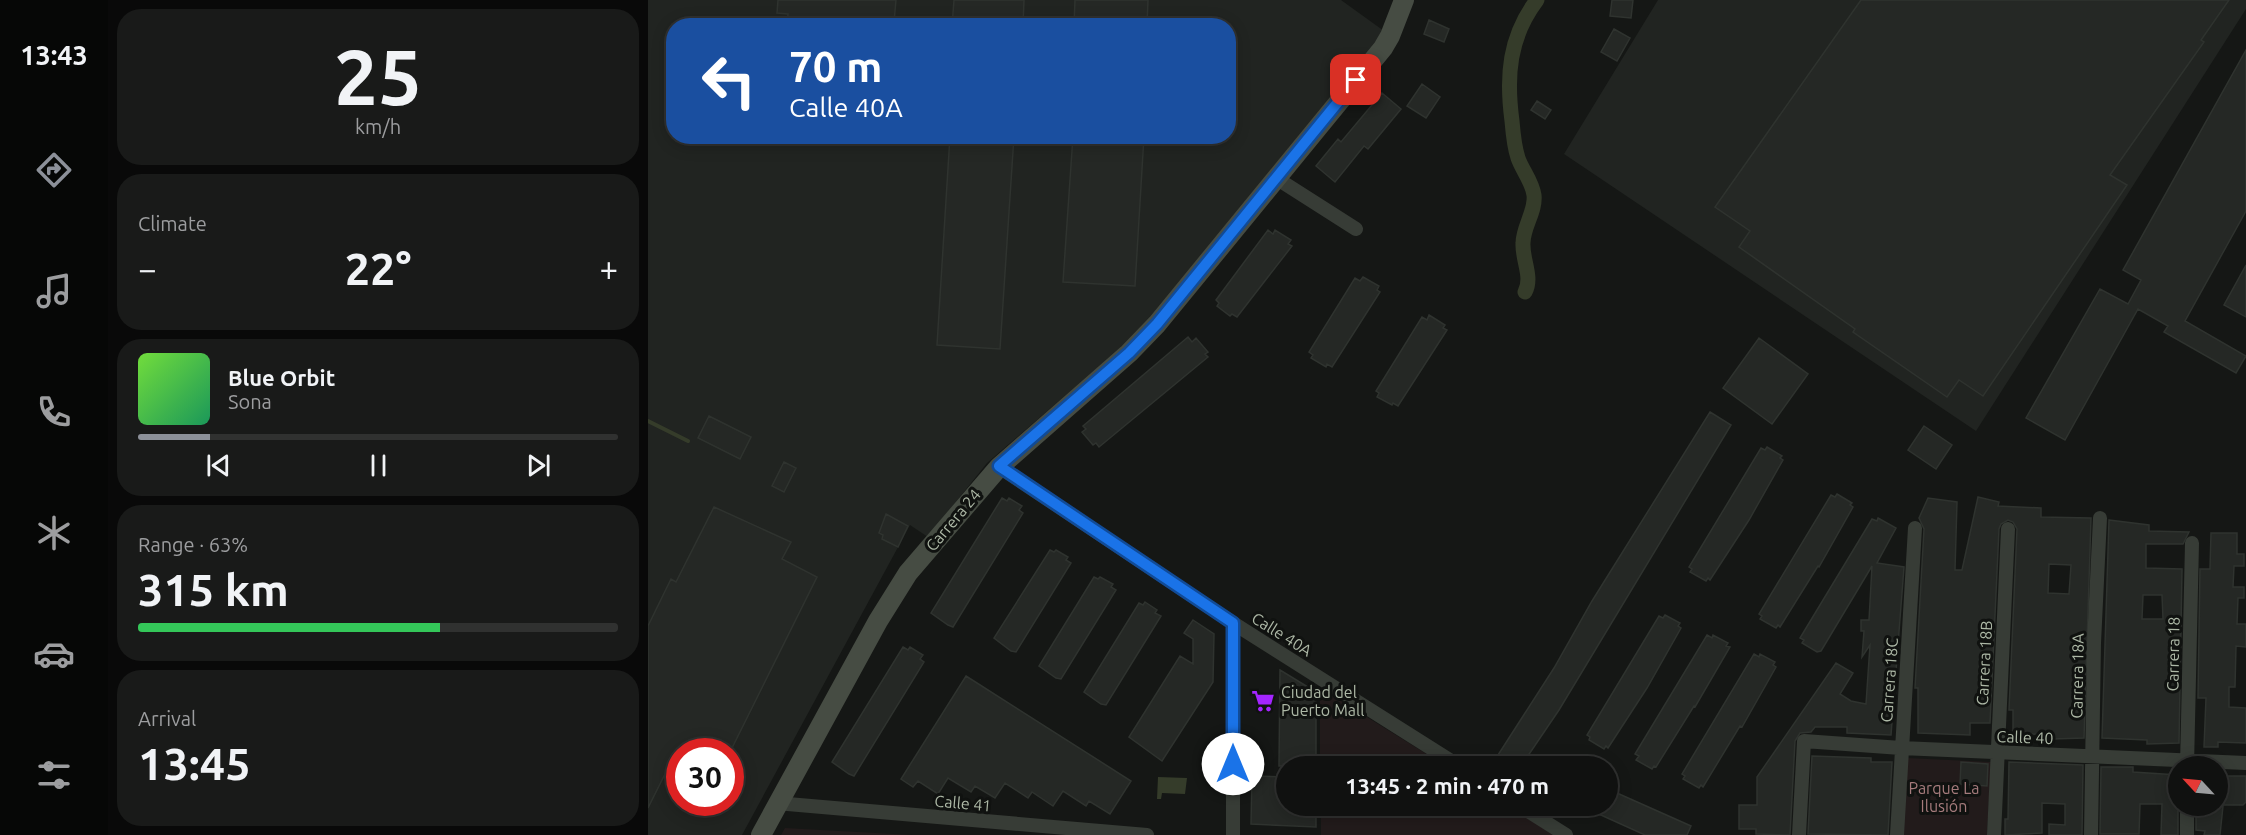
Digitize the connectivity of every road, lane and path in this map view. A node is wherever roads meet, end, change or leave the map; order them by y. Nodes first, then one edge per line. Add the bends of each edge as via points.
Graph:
1 (1404, 0) edge
2 (1276, 178) junction
3 (1356, 229) dead end
4 (999, 466) junction
5 (2100, 518) dead end
6 (1915, 528) dead end
7 (2007, 529) dead end
8 (2192, 543) dead end
9 (1233, 623) junction
10 (1901, 748) junction
11 (1997, 752) junction
12 (1443, 756) edge
13 (2093, 756) junction
14 (2187, 756) edge
15 (2168, 762) edge
16 (2228, 763) edge
17 (2246, 763) edge
18 (776, 803) junction
19 (1536, 816) edge
20 (2187, 816) edge
21 (761, 835) edge
22 (1147, 835) edge
23 (1233, 835) edge
24 (1566, 835) edge
25 (1799, 835) edge
26 (1897, 835) edge
27 (1994, 835) edge
28 (2091, 835) edge
29 (2187, 835) edge

1 - 2 street, Carrera 24 via 1387,41
2 - 3 street
2 - 4 street, Carrera 24 via 1157,324
4 - 9 street, Calle 40A
4 - 18 street, Carrera 24 via 908,573
5 - 13 street, Carrera 18A
6 - 10 street, Carrera 18C
7 - 11 street, Carrera 18B
8 - 14 street, Carrera 18
9 - 12 street, Calle 40A
9 - 23 street
10 - 11 street, Calle 40
10 - 25 street, Calle 40 via 1804,741
10 - 26 street, Carrera 18C
11 - 13 street, Calle 40
11 - 27 street, Carrera 18B
13 - 15 street, Calle 40
13 - 28 street, Carrera 18A
16 - 17 street, Calle 40
18 - 21 street, Carrera 24
18 - 22 street, Calle 41
19 - 24 street
20 - 29 street

